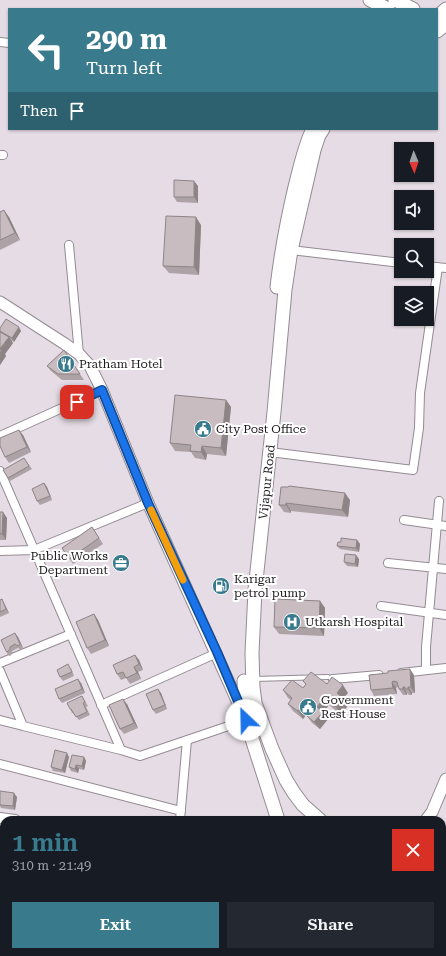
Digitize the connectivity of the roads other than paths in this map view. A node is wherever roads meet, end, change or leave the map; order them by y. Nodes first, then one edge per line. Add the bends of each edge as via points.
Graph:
1 (370, 0) edge
2 (395, 0) edge
3 (386, 8) edge
4 (411, 8) edge
5 (446, 9) edge
6 (440, 27) edge
7 (312, 130) edge
8 (322, 130) edge
9 (69, 245) dead end
10 (291, 250) junction
11 (394, 262) edge
12 (442, 267) edge
13 (0, 302) edge
14 (79, 354) junction
15 (102, 390) junction
16 (0, 436) edge
17 (270, 452) junction
18 (0, 471) edge
19 (439, 501) dead end
20 (148, 503) junction
21 (404, 520) dead end
22 (436, 525) junction
23 (446, 526) edge
24 (34, 550) junction
25 (0, 551) edge
26 (388, 563) dead end
27 (434, 568) junction
28 (446, 569) edge
29 (381, 606) dead end
30 (429, 612) junction
31 (446, 615) edge
32 (71, 634) junction
33 (217, 652) junction
34 (0, 663) edge
35 (446, 668) edge
36 (426, 670) junction
37 (0, 671) edge
38 (330, 678) joint
39 (253, 680) junction
40 (101, 705) junction
41 (260, 716) junction
42 (0, 720) edge
43 (246, 720) junction
44 (23, 726) junction
45 (187, 740) junction
46 (121, 750) junction
47 (0, 764) edge
48 (446, 779) edge
49 (181, 811) junction
50 (180, 816) edge
51 (277, 816) edge
52 (315, 816) edge
53 (429, 816) edge

1 - 3 main road
2 - 4 main road
5 - 6 main road
7 - 43 main road, Vijapur Road via 302,160 284,234 274,310 247,590 243,651
8 - 10 main road, Vijapur Road via 314,150
9 - 14 street
10 - 11 street
10 - 17 main road, Vijapur Road
12 - 17 street via 420,393 419,428 413,470
13 - 14 main road
14 - 15 main road via 90,366
15 - 16 street
15 - 20 main road
17 - 39 main road, Vijapur Road via 255,590
18 - 24 street
19 - 22 street
20 - 24 street
20 - 33 main road
21 - 22 street
22 - 23 street
22 - 27 street
24 - 25 street
24 - 32 street
26 - 27 street
27 - 28 street
27 - 30 street
29 - 30 street
30 - 31 street
30 - 36 street
32 - 34 street
32 - 40 street
33 - 40 street
33 - 43 main road
35 - 36 street
36 - 38 street
37 - 44 street
38 - 39 lane
39 - 41 main road, Vijapur Road via 255,703
40 - 46 street
41 - 43 street
41 - 52 main road, Vijapur Road via 286,780 303,805
42 - 44 street
43 - 45 street
43 - 51 main road, Vijapur Road
44 - 46 street
45 - 46 street via 140,756
45 - 49 street
47 - 49 street
48 - 53 main road
49 - 50 street

